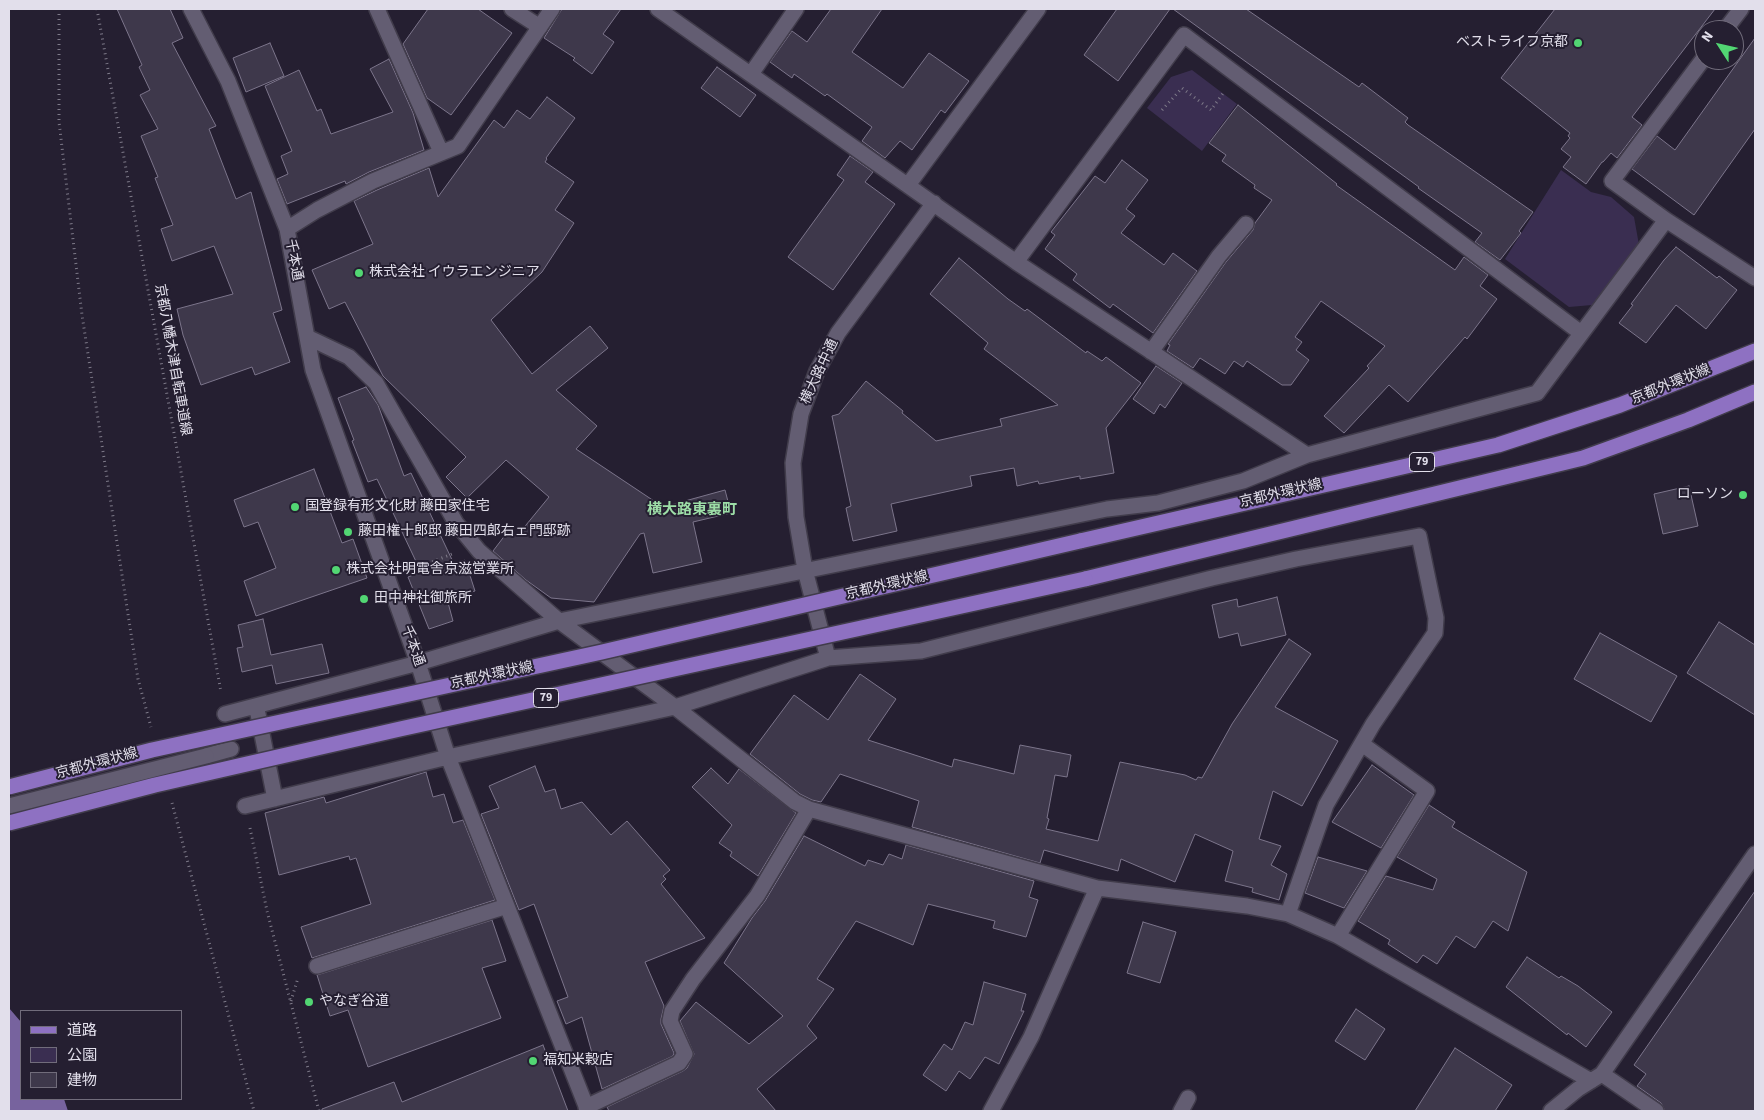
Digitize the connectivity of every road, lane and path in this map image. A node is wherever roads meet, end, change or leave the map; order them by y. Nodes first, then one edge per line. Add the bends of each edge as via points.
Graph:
1 (59, 9) edge
2 (97, 9) edge
3 (191, 9) edge
4 (377, 9) edge
5 (512, 9) edge
6 (552, 9) edge
7 (796, 9) edge
8 (1038, 9) edge
9 (1741, 9) edge
10 (665, 11) edge
11 (1733, 20) edge
12 (540, 27) junction
13 (1695, 70) edge
14 (750, 74) junction
15 (1237, 75) junction
16 (1162, 110) dead end
17 (442, 152) junction
18 (908, 185) junction
19 (934, 203) junction
20 (1666, 220) junction
21 (1246, 224) dead end
22 (287, 229) junction
23 (1016, 262) junction
24 (1755, 278) edge
25 (1581, 333) junction
26 (307, 337) junction
27 (1755, 351) edge
28 (1151, 352) junction
29 (1755, 392) edge
30 (1307, 455) junction
31 (474, 545) junction
32 (805, 570) junction
33 (388, 580) junction
34 (559, 621) junction
35 (828, 658) junction
36 (418, 663) junction
37 (256, 707) junction
38 (675, 708) junction
39 (225, 714) joint
40 (154, 736) dead end
41 (1362, 744) junction
42 (231, 749) dead end
43 (448, 757) junction
44 (9, 787) edge
45 (169, 794) dead end
46 (275, 799) junction
47 (9, 806) edge
48 (245, 806) dead end
49 (809, 809) junction
50 (9, 823) edge
51 (1755, 854) edge
52 (1097, 888) junction
53 (507, 906) junction
54 (267, 911) dead end
55 (1288, 914) junction
56 (1338, 936) junction
57 (317, 966) dead end
58 (1597, 1077) junction
59 (587, 1109) edge
60 (254, 1111) edge
61 (319, 1111) edge
62 (991, 1111) edge
63 (1551, 1111) edge
64 (1656, 1111) edge

1 - 40 path via 59,122 82,315 138,678
2 - 39 path, 京都八幡木津自転車道線
3 - 22 street, 千本通 via 228,81
4 - 17 street
5 - 12 street
6 - 12 street
7 - 14 street
8 - 18 street
9 - 11 street
10 - 14 street
12 - 17 street via 458,146
13 - 20 street via 1612,181
14 - 18 street
15 - 16 path via 1211,110 1182,88
15 - 23 street via 1184,35
15 - 25 street
17 - 22 street via 373,181
18 - 19 street
19 - 23 street
19 - 32 street, 横大路中通 via 838,333 817,371 801,414 792,463 796,517
20 - 24 street
20 - 25 street
21 - 28 street via 1219,256
22 - 26 street, 千本通
23 - 28 street
25 - 30 street via 1537,393
26 - 31 street via 349,357 376,383 456,523
26 - 33 street, 千本通 via 313,370
27 - 44 main road, 京都外環状線 / 79, bridge via 1620,405 1498,444 602,652 152,750
28 - 30 street
29 - 50 main road, 79, bridge via 1584,458 1085,579 391,731 155,785
30 - 32 street via 1243,481 1158,503 1107,509
31 - 33 path
31 - 34 street
32 - 34 street
32 - 35 street, 横大路中通
33 - 36 street, 千本通
34 - 36 street
34 - 38 street
35 - 38 street
35 - 41 street via 921,651 1212,578 1419,536 1436,618 1434,633
36 - 37 street
36 - 43 street, 千本通
37 - 39 street
37 - 46 street
38 - 43 street
38 - 49 street via 795,802
41 - 55 street via 1326,806
41 - 56 street via 1427,791
42 - 47 street, bridge
43 - 46 street
43 - 53 street, 千本通
45 - 60 path
46 - 48 street
49 - 52 street
49 - 59 street via 757,896 672,1011 670,1021 685,1054 679,1063
51 - 58 street
52 - 55 street
52 - 62 street via 1031,1037
53 - 57 street
53 - 59 street, 千本通
54 - 61 path
55 - 56 street
56 - 58 street
58 - 63 street
58 - 64 street

